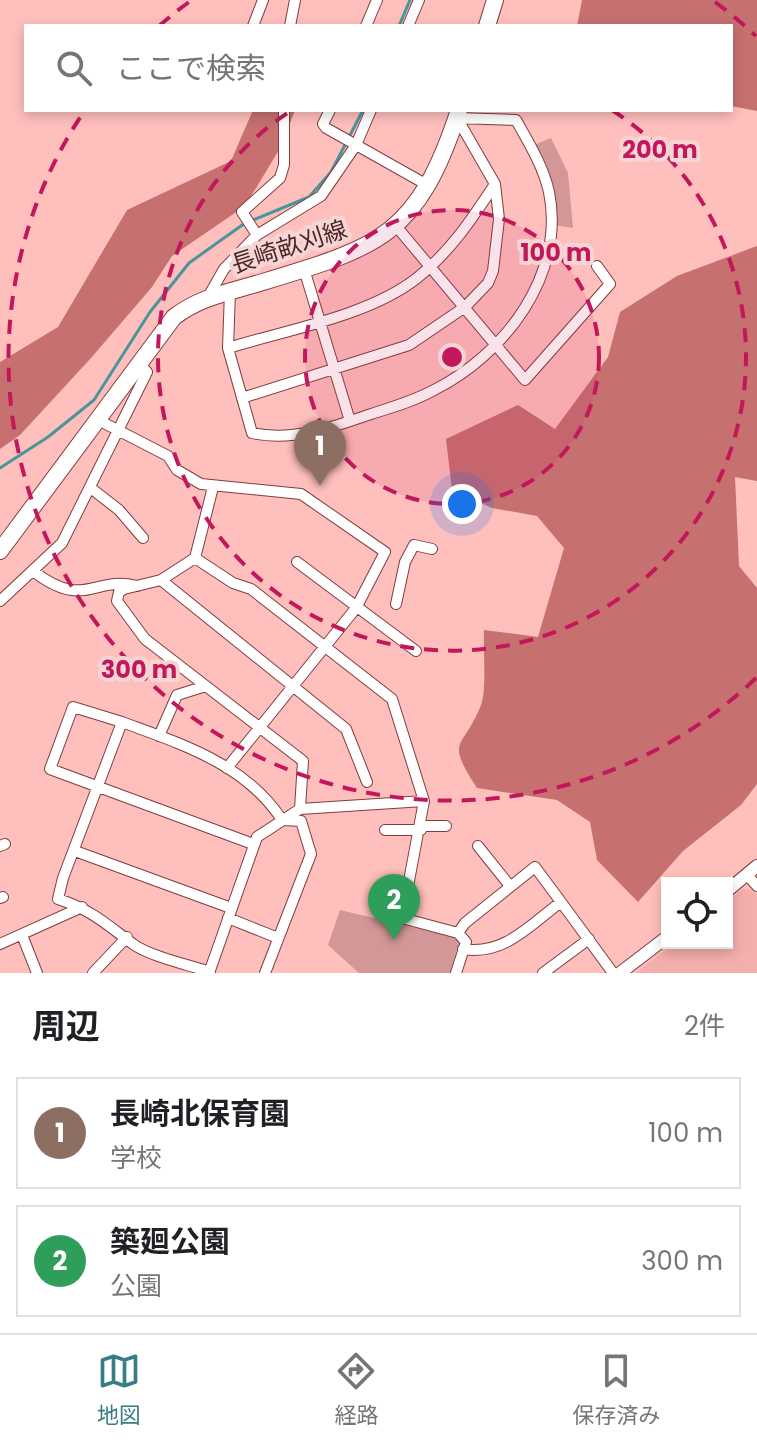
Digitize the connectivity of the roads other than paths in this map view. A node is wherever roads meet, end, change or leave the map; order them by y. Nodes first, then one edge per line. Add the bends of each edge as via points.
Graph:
1 (263, 0) edge
2 (295, 0) edge
3 (377, 0) edge
4 (419, 0) edge
5 (495, 0) edge
6 (254, 24) edge
7 (290, 24) edge
8 (367, 24) edge
9 (409, 24) edge
10 (488, 24) edge
11 (284, 112) edge
12 (329, 112) edge
13 (370, 112) edge
14 (458, 114) edge
15 (355, 144) junction
16 (495, 184) junction
17 (429, 186) junction
18 (396, 226) junction
19 (252, 227) junction
20 (431, 266) junction
21 (597, 266) dead end
22 (304, 269) junction
23 (230, 291) junction
24 (204, 300) junction
25 (465, 307) junction
26 (318, 320) junction
27 (495, 343) junction
28 (228, 348) junction
29 (143, 368) junction
30 (334, 370) junction
31 (242, 398) junction
32 (350, 421) junction
33 (102, 422) junction
34 (119, 429) junction
35 (213, 487) junction
36 (92, 489) junction
37 (143, 538) dead end
38 (432, 549) dead end
39 (0, 551) edge
40 (385, 552) junction
41 (195, 558) junction
42 (0, 560) edge
43 (297, 562) dead end
44 (405, 562) junction
45 (33, 571) junction
46 (161, 580) junction
47 (143, 587) junction
48 (0, 601) edge
49 (396, 604) dead end
50 (356, 608) junction
51 (325, 647) junction
52 (416, 651) dead end
53 (206, 686) junction
54 (295, 687) junction
55 (122, 722) junction
56 (263, 728) junction
57 (159, 736) junction
58 (227, 768) junction
59 (367, 782) dead end
60 (97, 788) junction
61 (424, 801) junction
62 (300, 809) junction
63 (282, 820) junction
64 (446, 826) dead end
65 (422, 828) junction
66 (385, 830) dead end
67 (253, 844) junction
68 (478, 846) dead end
69 (75, 851) junction
70 (752, 871) edge
71 (510, 886) junction
72 (733, 886) edge
73 (757, 886) edge
74 (561, 902) junction
75 (82, 907) junction
76 (230, 913) junction
77 (458, 933) junction
78 (22, 935) junction
79 (127, 937) junction
80 (278, 938) junction
81 (589, 939) junction
82 (661, 942) edge
83 (0, 944) edge
84 (463, 949) junction
85 (209, 972) edge
86 (37, 973) edge
87 (93, 973) edge
88 (265, 973) edge
89 (456, 973) edge
90 (543, 973) edge
91 (613, 973) edge
92 (620, 973) edge

1 - 6 street
2 - 7 street
3 - 8 street
4 - 9 street
5 - 10 main road
11 - 19 street via 284,165 280,178 242,212
12 - 15 street via 323,124
13 - 15 street
14 - 16 street
14 - 17 main road, 長崎畝刈線
14 - 27 street via 516,120 536,155 549,194 551,222 543,275 516,321
15 - 17 street
15 - 19 street via 307,208
16 - 20 street via 462,233
16 - 25 street via 499,219 493,271
17 - 18 main road, 長崎畝刈線
18 - 20 street
18 - 22 main road, 長崎畝刈線 via 357,251
19 - 24 street
20 - 25 street
20 - 26 street via 398,291
21 - 27 street via 610,284 525,380
22 - 23 main road, 長崎畝刈線
22 - 26 street
23 - 24 main road, 長崎畝刈線
23 - 28 street
24 - 29 main road, 長崎畝刈線
24 - 39 main road, 長崎畝刈線 via 166,327
25 - 27 street
25 - 30 street via 409,345
26 - 28 street
26 - 30 street
27 - 32 street via 471,367 435,390
28 - 31 street
29 - 33 main road, 長崎畝刈線
29 - 34 street via 147,372
30 - 31 street
30 - 32 street
31 - 32 street via 252,433 290,435
33 - 34 street
33 - 42 main road, 長崎畝刈線
34 - 35 street via 168,456 190,479
34 - 36 street
35 - 40 street via 301,494
35 - 41 street
36 - 37 street
36 - 45 street via 62,543
38 - 44 street via 414,545
40 - 44 street
40 - 50 street
41 - 46 street
41 - 51 street via 251,589
43 - 50 street
44 - 49 street
45 - 47 street via 72,591 122,582
45 - 48 street
46 - 47 street
46 - 54 street
47 - 53 street via 124,589 117,601 145,639
50 - 51 street
50 - 52 street
51 - 54 street
51 - 61 street via 392,699
53 - 56 street
53 - 57 street via 177,695
54 - 56 street
54 - 59 street via 346,729
55 - 57 street
55 - 60 street
55 - 60 street via 73,707 50,769
56 - 58 street
56 - 62 street via 303,761
57 - 58 street
58 - 63 street via 259,790
60 - 67 street
60 - 69 street
61 - 62 street
61 - 65 street
62 - 63 street
63 - 67 street
63 - 80 street via 301,821 311,854
64 - 65 street
65 - 66 street
65 - 77 street via 402,918
67 - 76 street
68 - 71 street
69 - 75 street via 58,899
69 - 76 street
70 - 72 street
70 - 73 street
71 - 74 street via 535,867
71 - 77 street
74 - 81 street
74 - 84 street via 499,949
75 - 78 street
75 - 79 street
76 - 80 street
76 - 85 street
77 - 84 street via 466,942
78 - 83 street
78 - 86 street
79 - 85 street via 133,945
79 - 87 street
80 - 88 street
81 - 90 street
81 - 91 street
82 - 92 street
84 - 89 street

